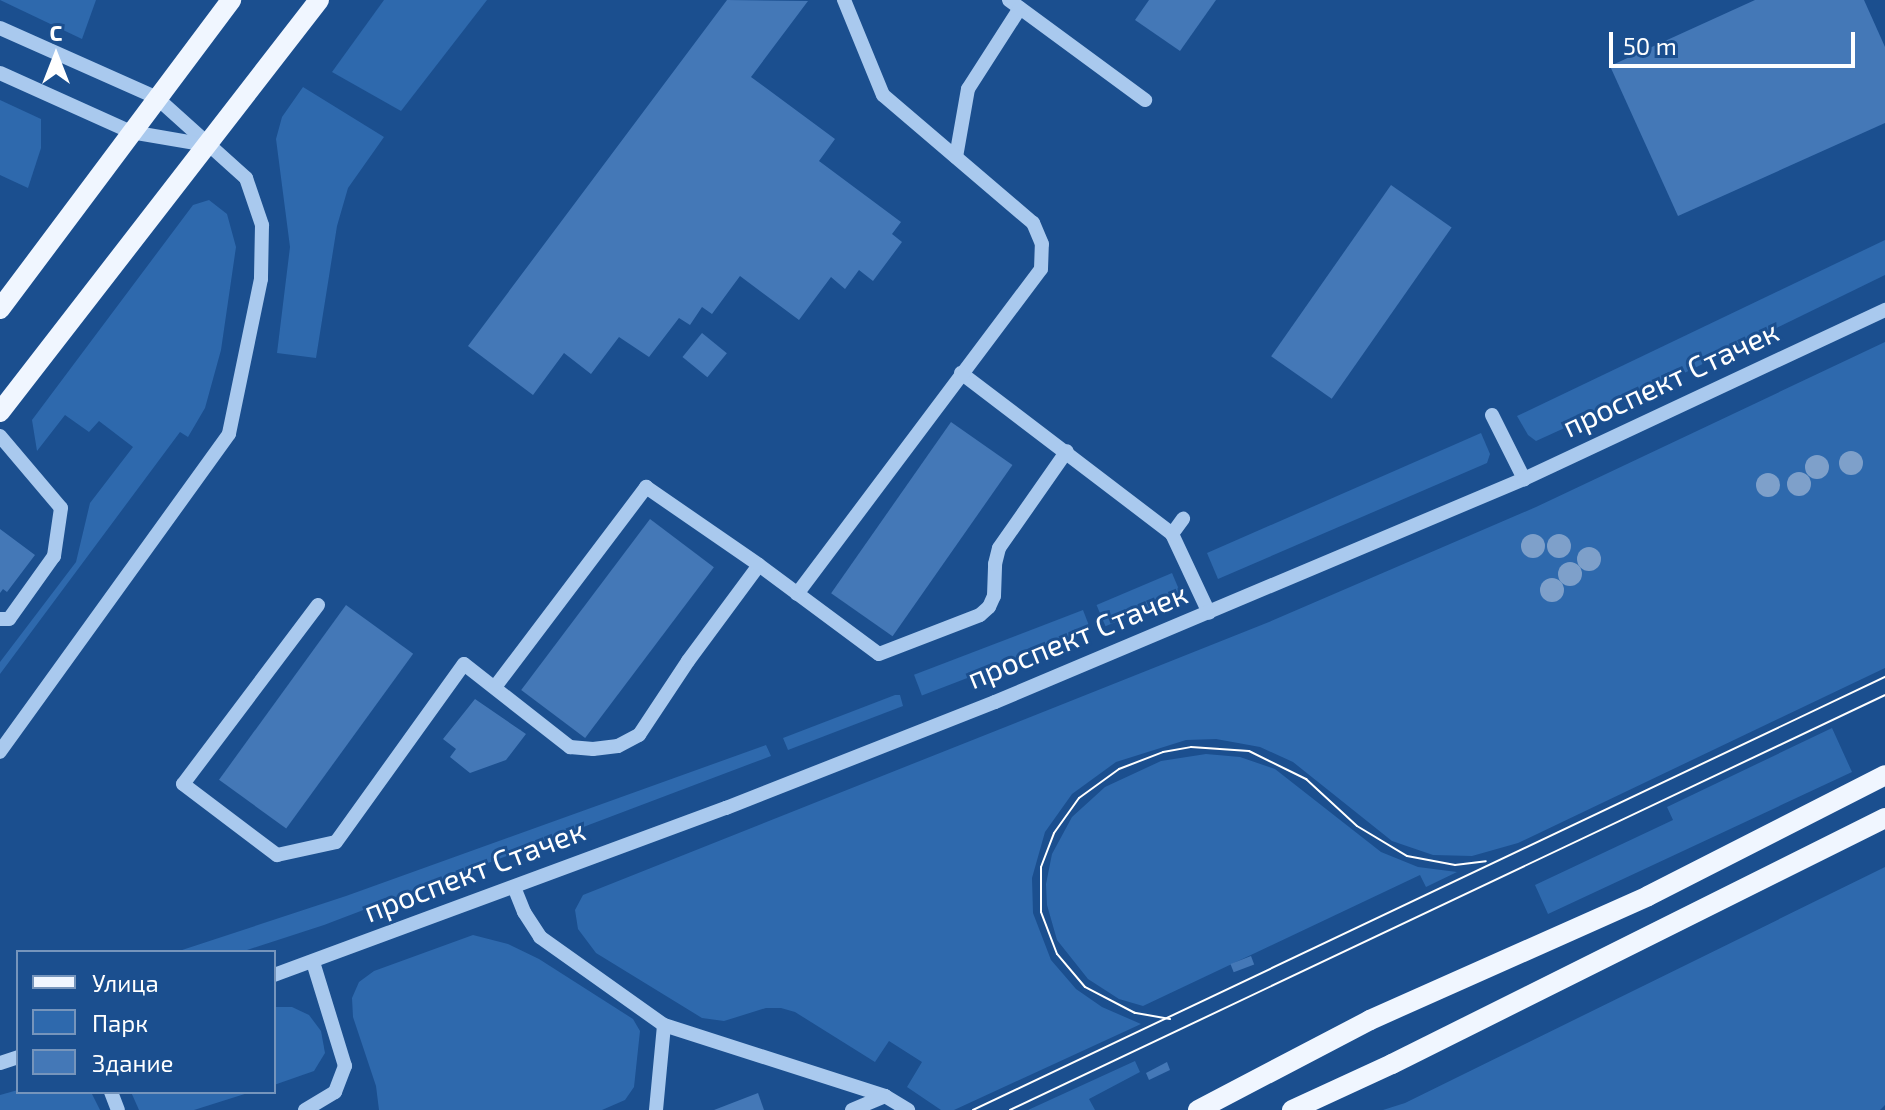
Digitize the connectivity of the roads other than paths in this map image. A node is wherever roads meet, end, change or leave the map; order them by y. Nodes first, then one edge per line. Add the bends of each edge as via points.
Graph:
1 (231, 0) edge
2 (319, 0) edge
3 (844, 0) edge
4 (1014, 4) edge
5 (0, 28) edge
6 (0, 73) edge
7 (157, 98) junction
8 (1145, 100) dead end
9 (131, 132) junction
10 (207, 145) junction
11 (956, 157) junction
12 (0, 309) edge
13 (1885, 310) edge
14 (961, 373) junction
15 (0, 412) edge
16 (1492, 415) dead end
17 (0, 436) edge
18 (1067, 451) junction
19 (1524, 479) junction
20 (1183, 519) dead end
21 (1172, 534) junction
22 (759, 565) junction
23 (797, 594) junction
24 (318, 605) dead end
25 (1209, 613) junction
26 (0, 619) edge
27 (495, 687) junction
28 (0, 752) edge
29 (1885, 775) edge
30 (1885, 818) edge
31 (514, 887) junction
32 (313, 962) junction
33 (276, 974) edge
34 (664, 1025) junction
35 (885, 1096) junction
36 (305, 1110) edge
37 (656, 1110) edge
38 (852, 1110) edge
39 (908, 1110) edge
40 (1198, 1110) edge
41 (1292, 1110) edge

1 - 7 main road
2 - 10 main road
3 - 11 street via 883,95
4 - 8 street
4 - 11 street via 968,89
5 - 7 street
6 - 9 street
7 - 9 main road
7 - 10 street
9 - 10 street
9 - 12 main road
10 - 15 main road
10 - 28 street via 246,178 262,225 261,279 229,434
11 - 14 street via 1033,223 1042,244 1041,269
13 - 19 street, проспект Стачек
14 - 18 street
14 - 23 street
16 - 19 street
17 - 26 street via 61,508 54,556 9,619
18 - 21 street
18 - 23 street via 999,548 994,596 980,615 879,654
19 - 25 street, проспект Стачек
20 - 21 street
21 - 25 street
22 - 23 street
22 - 27 street via 639,735 618,746 570,747
22 - 27 street via 646,487
24 - 27 street via 183,784 277,855 336,842 464,664
25 - 31 street, проспект Стачек via 981,708
29 - 40 main road via 1648,896 1370,1020
30 - 41 main road
31 - 32 street, проспект Стачек
31 - 34 street via 540,937
32 - 33 street, проспект Стачек
32 - 36 street via 345,1066 335,1092
34 - 35 street
34 - 37 street
35 - 38 street
35 - 39 street

